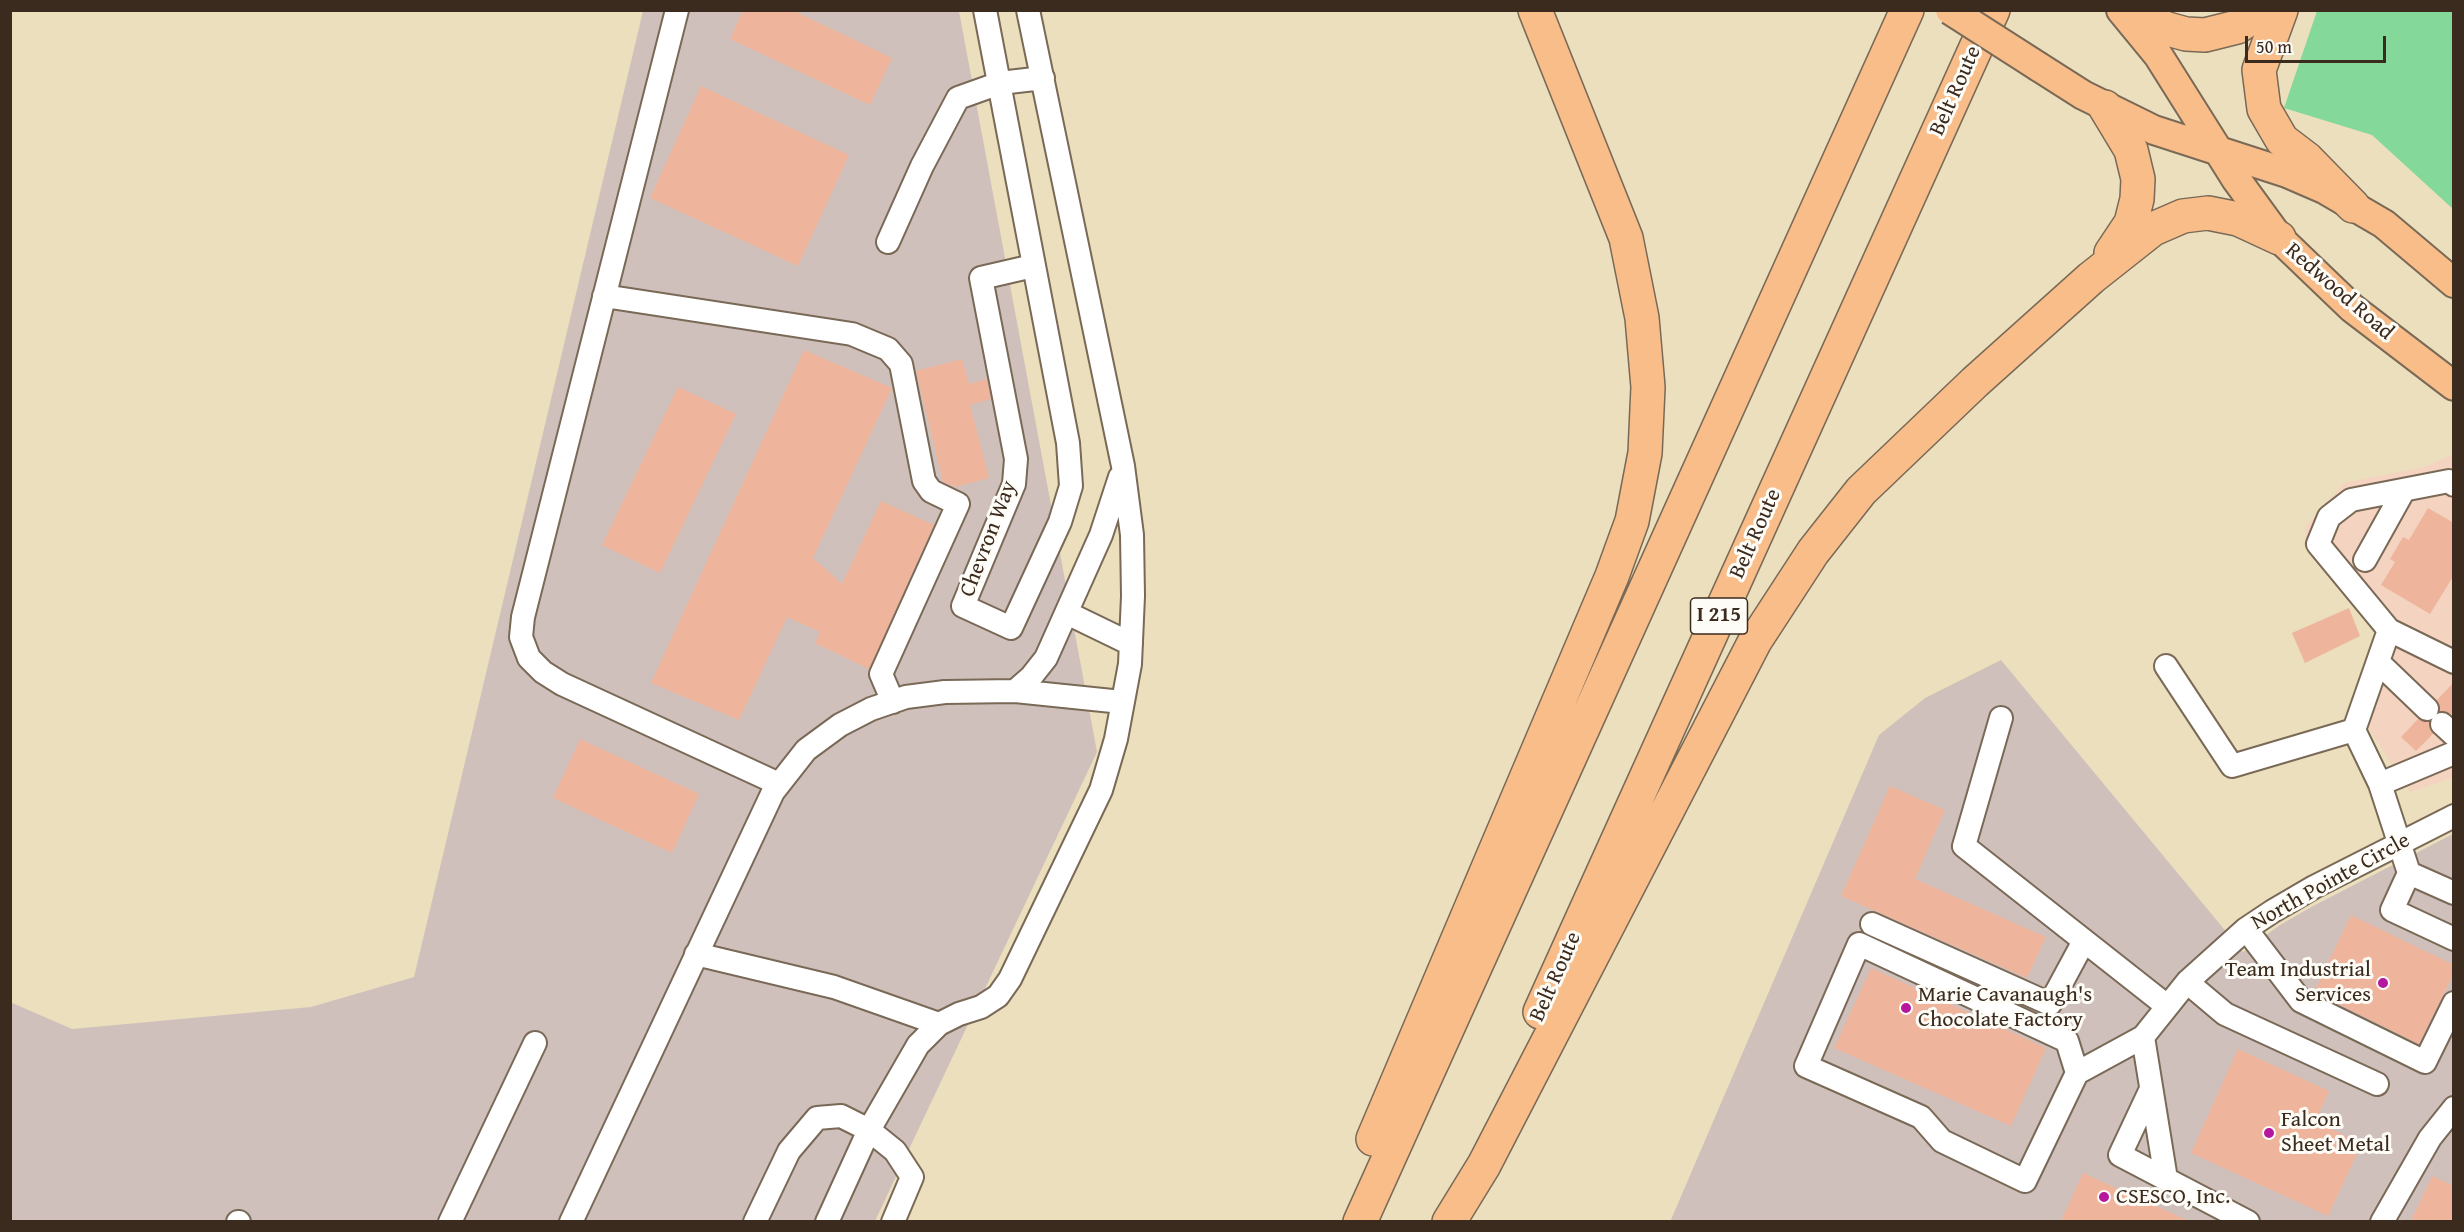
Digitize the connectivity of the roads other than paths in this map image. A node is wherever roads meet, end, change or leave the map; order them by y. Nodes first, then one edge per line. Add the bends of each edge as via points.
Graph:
1 (677, 10) edge
2 (985, 10) edge
3 (1028, 10) edge
4 (1535, 10) edge
5 (1907, 10) edge
6 (1950, 10) edge
7 (1992, 10) edge
8 (2121, 10) edge
9 (2139, 10) edge
10 (2262, 10) edge
11 (2281, 10) edge
12 (1043, 78) junction
13 (1000, 83) junction
14 (2105, 107) junction
15 (2220, 152) junction
16 (2353, 206) junction
17 (2279, 238) junction
18 (888, 242) dead end
19 (1033, 266) junction
20 (2091, 278) junction
21 (2454, 283) edge
22 (604, 296) junction
23 (2454, 386) edge
24 (1123, 466) junction
25 (2454, 485) edge
26 (2404, 490) junction
27 (2365, 560) dead end
28 (1067, 614) junction
29 (2389, 630) junction
30 (1131, 644) junction
31 (2451, 656) edge
32 (2378, 662) junction
33 (2166, 666) dead end
34 (1015, 691) junction
35 (893, 702) junction
36 (1122, 702) junction
37 (2001, 718) dead end
38 (2441, 722) edge
39 (2354, 730) junction
40 (2454, 753) edge
41 (779, 784) junction
42 (2380, 784) junction
43 (2454, 816) edge
44 (2399, 844) junction
45 (2409, 873) junction
46 (2453, 892) edge
47 (1872, 924) dead end
48 (2246, 929) junction
49 (2454, 939) edge
50 (2085, 941) junction
51 (696, 954) junction
52 (2187, 982) junction
53 (2454, 1003) edge
54 (2167, 1006) junction
55 (939, 1024) junction
56 (2143, 1037) junction
57 (535, 1043) dead end
58 (2077, 1073) junction
59 (2378, 1084) dead end
60 (2151, 1089) junction
61 (2454, 1108) edge
62 (869, 1130) junction
63 (2166, 1179) junction
64 (450, 1221) edge
65 (571, 1221) edge
66 (754, 1221) edge
67 (827, 1221) edge
68 (893, 1221) edge
69 (1339, 1221) edge
70 (1360, 1221) edge
71 (1447, 1221) edge
72 (2248, 1221) edge
73 (2382, 1221) edge

1 - 22 street
2 - 13 street, Chevron Way
3 - 12 street
4 - 69 highway via 1626,238 1642,318 1648,387 1645,453 1632,521 1612,576
5 - 70 highway
6 - 14 main road, bridge
7 - 71 highway, Belt Route / I 215
8 - 15 main road, Redwood Road via 2158,55
9 - 10 highway via 2164,28 2196,35 2226,31
11 - 16 highway via 2259,70 2264,110 2282,140 2307,159
12 - 13 street
12 - 24 street
13 - 18 street via 958,98
13 - 19 street, Chevron Way
14 - 15 main road
14 - 20 highway via 2131,150 2137,170 2137,199 2126,233
15 - 16 main road via 2287,173
15 - 17 main road, Redwood Road
16 - 21 main road via 2411,245
17 - 20 highway via 2223,215 2183,216 2153,229
17 - 23 main road, Redwood Road via 2352,308
19 - 19 street, Chevron Way via 1068,443 1071,486 1060,522 1011,628 963,606 1014,484 1016,459 981,278
20 - 71 highway via 1861,491 1794,578 1755,641 1484,1165
22 - 35 street via 852,334 888,349 901,364 924,481 931,491 958,504 881,674
22 - 41 street via 520,637 529,658 562,684
24 - 28 street via 1101,535
24 - 30 street via 1132,535
25 - 26 street via 2449,481
26 - 27 street
26 - 29 street via 2351,500 2329,517 2318,544
28 - 30 street
28 - 34 street via 1046,658
29 - 31 street
29 - 32 street
30 - 36 street
32 - 38 street
32 - 39 street
33 - 39 street via 2232,766
34 - 35 street via 945,692
34 - 36 street
35 - 41 street via 840,725 806,750
36 - 55 street via 1101,790 1010,980 998,996 981,1007
37 - 50 street via 1964,846
39 - 42 street
40 - 42 street
41 - 51 street
42 - 44 street
43 - 44 street, North Pointe Circle
44 - 45 street
44 - 48 street, North Pointe Circle via 2314,886
45 - 46 street
45 - 49 street via 2392,910
47 - 50 street via 2049,1004
48 - 52 street, North Pointe Circle
48 - 53 street via 2301,1001 2425,1062
50 - 54 street
51 - 55 street via 834,987
51 - 65 street
52 - 54 street, North Pointe Circle
52 - 59 street via 2225,1014
54 - 56 street, North Pointe Circle
55 - 62 street via 918,1045
56 - 58 street
56 - 60 street
57 - 64 street
58 - 58 street via 2025,1181 1942,1142 1921,1117 1806,1065 1859,944 2067,1041
60 - 63 street
60 - 63 street via 2120,1155
61 - 73 street via 2430,1138
62 - 66 street via 841,1116 818,1118 789,1151
62 - 67 street
62 - 68 street via 895,1151 912,1176
63 - 72 street

